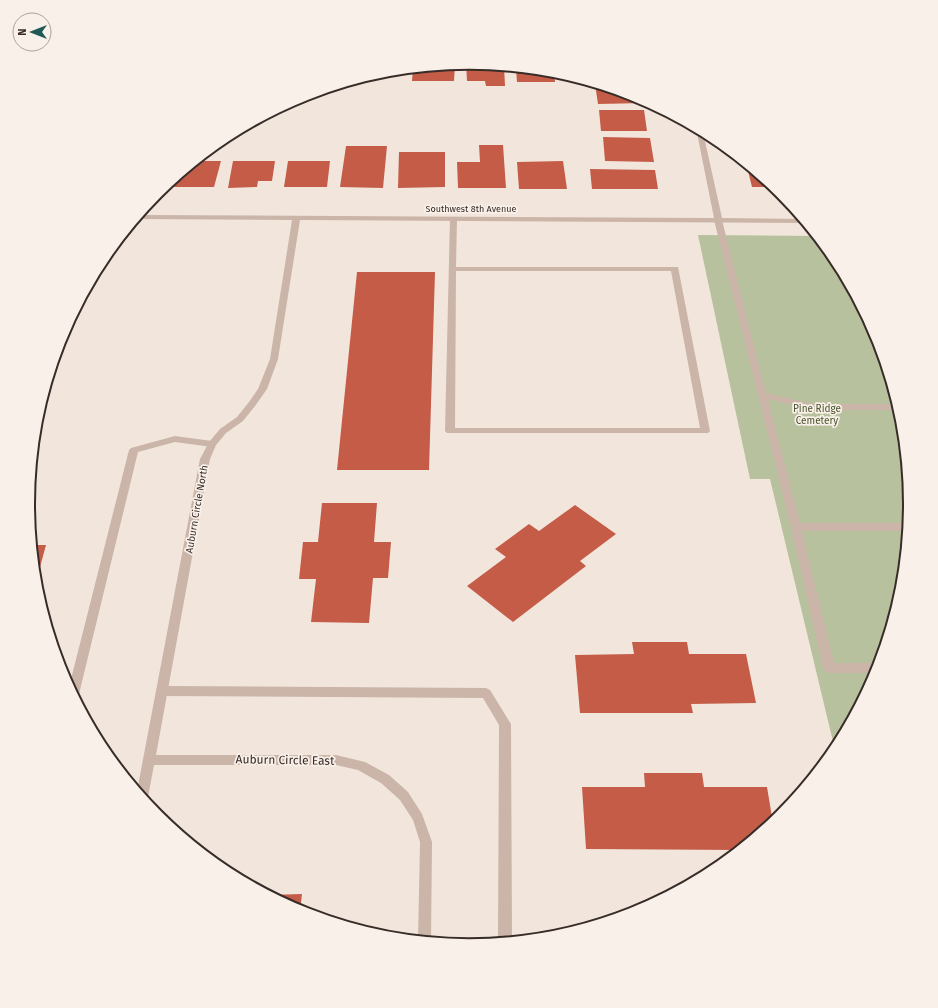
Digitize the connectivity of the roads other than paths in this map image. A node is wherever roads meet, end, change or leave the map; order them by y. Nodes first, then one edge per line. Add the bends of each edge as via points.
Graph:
1 (701, 137) edge
2 (144, 217) edge
3 (296, 218) junction
4 (453, 219) junction
5 (718, 220) junction
6 (797, 221) edge
7 (452, 270) junction
8 (763, 395) junction
9 (892, 407) edge
10 (212, 444) junction
11 (796, 527) junction
12 (902, 527) edge
13 (871, 668) edge
14 (75, 685) edge
15 (162, 691) junction
16 (149, 760) junction
17 (143, 790) edge
18 (425, 935) edge
19 (504, 936) edge

1 - 5 street
2 - 3 street, Southwest 8th Avenue
3 - 4 street, Southwest 8th Avenue
3 - 10 street, Auburn Circle North via 274,359 262,389 252,404 240,419 223,431
4 - 5 street, Southwest 8th Avenue
4 - 7 street
5 - 6 street, Southwest 8th Avenue
5 - 8 street
7 - 7 street via 450,431 705,431 675,269
8 - 9 street via 813,407
8 - 11 street
10 - 14 street via 175,439 134,450
10 - 15 street, Auburn Circle North via 205,459
11 - 12 street
11 - 13 street via 829,668
15 - 16 street, Auburn Circle North
15 - 19 street via 486,693 505,724
16 - 17 street, Auburn Circle North
16 - 18 street, Auburn Circle East via 336,760 361,766 385,779 404,796 418,818 426,842

